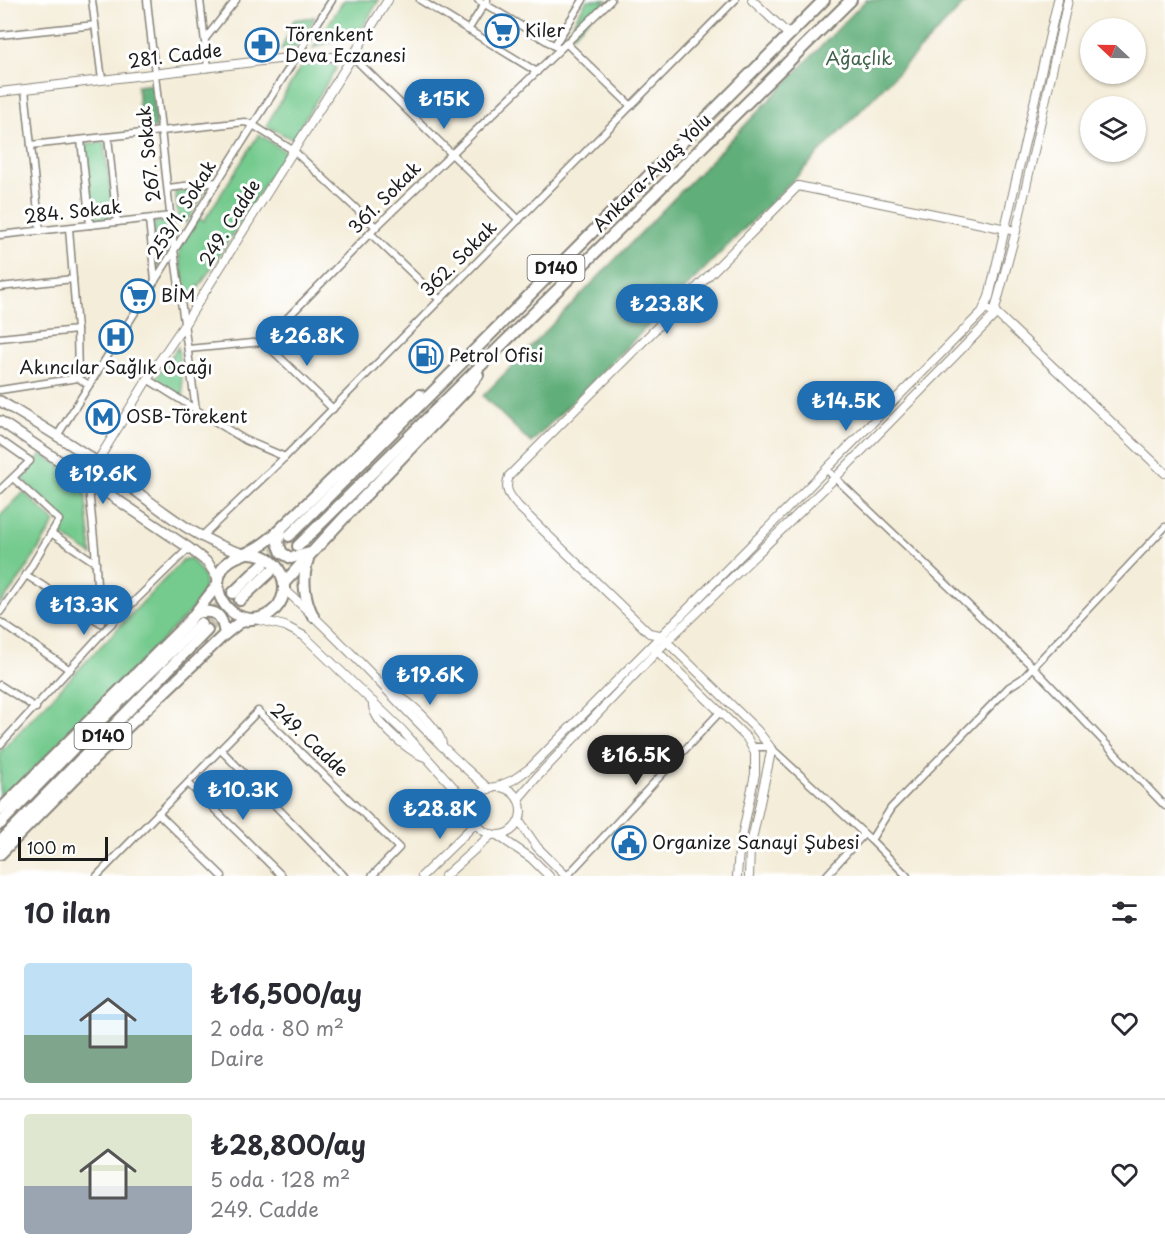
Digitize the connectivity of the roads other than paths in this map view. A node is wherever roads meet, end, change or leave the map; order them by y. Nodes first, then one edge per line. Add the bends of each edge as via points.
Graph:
1 (92, 0) edge
2 (147, 0) edge
3 (200, 0) edge
4 (236, 0) edge
5 (332, 0) edge
6 (388, 0) edge
7 (420, 0) edge
8 (583, 0) edge
9 (611, 0) edge
10 (735, 0) edge
11 (753, 0) edge
12 (824, 0) edge
13 (851, 0) edge
14 (1058, 0) edge
15 (1068, 0) edge
16 (483, 1) edge
17 (95, 25) junction
18 (468, 30) junction
19 (0, 35) edge
20 (789, 35) junction
21 (205, 39) junction
22 (566, 44) junction
23 (557, 48) junction
24 (296, 57) junction
25 (353, 57) junction
26 (208, 68) junction
27 (537, 72) junction
28 (156, 74) junction
29 (102, 80) junction
30 (25, 89) junction
31 (0, 92) edge
32 (631, 106) junction
33 (253, 125) junction
34 (162, 131) junction
35 (108, 137) junction
36 (81, 140) junction
37 (31, 145) junction
38 (294, 151) junction
39 (451, 153) junction
40 (218, 182) junction
41 (168, 188) junction
42 (171, 216) junction
43 (148, 219) junction
44 (519, 220) junction
45 (117, 222) junction
46 (90, 225) junction
47 (376, 227) junction
48 (69, 228) junction
49 (1004, 229) junction
50 (40, 231) junction
51 (1016, 231) junction
52 (370, 233) junction
53 (0, 235) edge
54 (174, 250) junction
55 (73, 279) junction
56 (155, 281) junction
57 (0, 287) edge
58 (440, 300) junction
59 (984, 308) junction
60 (995, 312) junction
61 (184, 325) junction
62 (77, 330) junction
63 (0, 338) edge
64 (264, 342) junction
65 (188, 349) junction
66 (483, 363) junction
67 (78, 378) junction
68 (147, 379) junction
69 (89, 385) junction
70 (0, 390) edge
71 (0, 401) edge
72 (333, 409) junction
73 (196, 410) junction
74 (0, 421) edge
75 (57, 436) junction
76 (0, 440) edge
77 (285, 457) junction
78 (97, 462) junction
79 (827, 470) junction
80 (1165, 473) edge
81 (13, 478) junction
82 (835, 478) junction
83 (88, 479) junction
84 (0, 490) edge
85 (1165, 527) edge
86 (285, 532) junction
87 (51, 533) junction
88 (201, 537) junction
89 (298, 546) tunnel mouth
90 (189, 548) junction
91 (245, 553) junction
92 (310, 555) junction
93 (96, 563) junction
94 (267, 568) tunnel mouth
95 (26, 575) junction
96 (218, 582) junction
97 (284, 586) junction
98 (236, 597) tunnel mouth
99 (0, 612) edge
100 (196, 613) junction
101 (313, 616) junction
102 (251, 619) junction
103 (99, 621) junction
104 (0, 622) edge
105 (106, 629) junction
106 (649, 633) junction
107 (225, 634) junction
108 (660, 635) junction
109 (667, 642) junction
110 (651, 645) junction
111 (657, 651) junction
112 (1033, 667) junction
113 (70, 670) junction
114 (0, 686) edge
115 (36, 708) junction
116 (720, 712) junction
117 (0, 745) edge
118 (753, 747) junction
119 (770, 747) junction
120 (220, 750) junction
121 (188, 783) junction
122 (492, 788) junction
123 (518, 800) junction
124 (1165, 806) edge
125 (0, 810) edge
126 (474, 810) junction
127 (158, 813) junction
128 (519, 821) junction
129 (477, 822) junction
130 (0, 824) edge
131 (494, 834) junction
132 (864, 834) junction
133 (871, 840) junction
134 (0, 842) edge
135 (0, 854) edge
136 (97, 876) edge
137 (222, 876) edge
138 (282, 876) edge
139 (344, 876) edge
140 (372, 876) edge
141 (422, 876) edge
142 (445, 876) edge
143 (549, 876) edge
144 (567, 876) edge
145 (737, 876) edge
146 (749, 876) edge
147 (826, 876) edge
148 (907, 876) edge

1 - 17 street
2 - 28 street, 267. Sokak
3 - 21 street
4 - 21 street
5 - 24 street, 253/1. Sokak
6 - 25 street, 249. Cadde
7 - 18 street
8 - 23 street
9 - 22 street, 361. Sokak
10 - 32 street, 362. Sokak
11 - 20 street
12 - 20 highway, Ankara-Ayaş Yolu / D140
13 - 66 highway, Ankara-Ayaş Yolu / D140
14 - 49 street
15 - 51 street
16 - 18 street
16 - 23 street
17 - 19 street
17 - 29 street
18 - 27 street
20 - 86 highway, Ankara-Ayaş Yolu / D140 via 475,349
21 - 26 street
22 - 23 street, 361. Sokak
22 - 32 street
23 - 27 street, 361. Sokak
24 - 25 street, 281. Cadde
24 - 26 street, 281. Cadde
24 - 33 street, 253/1. Sokak
25 - 38 street, 249. Cadde
25 - 39 street
26 - 28 street, 281. Cadde
27 - 39 street, 361. Sokak
28 - 29 street, 281. Cadde
28 - 34 street, 267. Sokak
29 - 30 street, 281. Cadde
30 - 31 street, 281. Cadde
30 - 37 street
32 - 44 street, 362. Sokak
33 - 34 street via 240,122
33 - 38 street
33 - 40 street, 253/1. Sokak
34 - 35 street
34 - 41 street, 267. Sokak
35 - 36 street
35 - 45 street
36 - 37 street
36 - 46 street
37 - 50 street
38 - 47 street
38 - 61 street, 249. Cadde
39 - 44 street
39 - 47 street, 361. Sokak
40 - 41 street
40 - 54 street, 253/1. Sokak
41 - 42 street, 267. Sokak
42 - 43 street, 284. Sokak
42 - 54 street, 267. Sokak
43 - 45 street, 284. Sokak
43 - 56 street, 284. Sokak
44 - 58 street, 362. Sokak
45 - 46 street, 284. Sokak
46 - 48 street, 284. Sokak
47 - 52 street, 361. Sokak
48 - 50 street, 284. Sokak
48 - 55 street
49 - 51 street
49 - 59 street
49 - 106 street via 798,186 509,476 507,491 518,506
50 - 53 street, 284. Sokak
51 - 60 street
52 - 58 street
52 - 64 street, 361. Sokak
54 - 56 street, 253/1. Sokak
54 - 61 street, 267. Sokak
55 - 57 street
55 - 62 street
56 - 69 street, 253/1. Sokak
58 - 72 street, 362. Sokak
59 - 60 street
59 - 79 street
60 - 80 street
60 - 82 street
61 - 65 street, 267. Sokak
61 - 68 street, 249. Cadde
62 - 63 street
62 - 67 street
64 - 65 street
64 - 72 street
65 - 73 street, 267. Sokak
66 - 89 highway, Ankara-Ayaş Yolu / D140
66 - 92 highway via 467,389
67 - 69 street
67 - 70 street
68 - 73 street
68 - 78 street, 249. Cadde
69 - 75 street, 253/1. Sokak
71 - 75 main road
72 - 77 street, 362. Sokak
73 - 77 street via 245,440
74 - 83 main road
75 - 78 main road
76 - 81 street via 30,461
77 - 88 street, 362. Sokak
78 - 88 main road
79 - 82 street
79 - 108 street
81 - 84 street
81 - 87 street via 59,520
82 - 109 street
82 - 112 street
83 - 90 main road
83 - 93 street
85 - 112 street
86 - 91 highway, Ankara-Ayaş Yolu
86 - 92 highway via 278,543 284,555
87 - 93 street
87 - 95 street
88 - 91 main road
90 - 96 main road via 208,563
90 - 105 street
91 - 96 highway via 227,562
91 - 97 highway via 272,560 280,570
92 - 97 highway
92 - 101 highway via 304,589
93 - 103 street
94 - 98 highway
95 - 99 street
95 - 103 street
96 - 100 highway
96 - 102 highway via 219,596 226,608
97 - 101 street
97 - 102 highway via 273,610
100 - 107 highway via 205,611 220,616
100 - 125 highway
101 - 122 street via 441,746
102 - 107 highway via 238,623
102 - 126 street via 304,636 428,758
103 - 105 street
104 - 113 street
105 - 113 street
106 - 108 street
106 - 110 street
107 - 135 highway
108 - 109 street
108 - 110 street
109 - 111 street
109 - 119 street via 757,729
110 - 111 street
110 - 122 street via 530,768
111 - 116 street
111 - 123 street
112 - 124 street
112 - 133 street via 891,808
113 - 115 street
114 - 115 street
115 - 117 street
116 - 118 street
116 - 144 street
118 - 119 street
118 - 145 street via 755,774
119 - 132 street
119 - 146 street via 769,769 750,849
120 - 121 street, 249. Cadde
120 - 139 street
120 - 140 street, 249. Cadde via 258,711 399,848
121 - 127 street, 249. Cadde
121 - 138 street
122 - 123 street via 509,790
122 - 126 street via 478,797
123 - 128 street
126 - 129 street
127 - 136 street, 249. Cadde
127 - 137 street
128 - 131 street via 506,833
128 - 144 street
129 - 131 street via 480,828
129 - 141 street
130 - 134 highway, D140 via 101,720 204,627
131 - 142 street
131 - 143 street via 531,858
132 - 133 street
132 - 147 street
133 - 148 street

